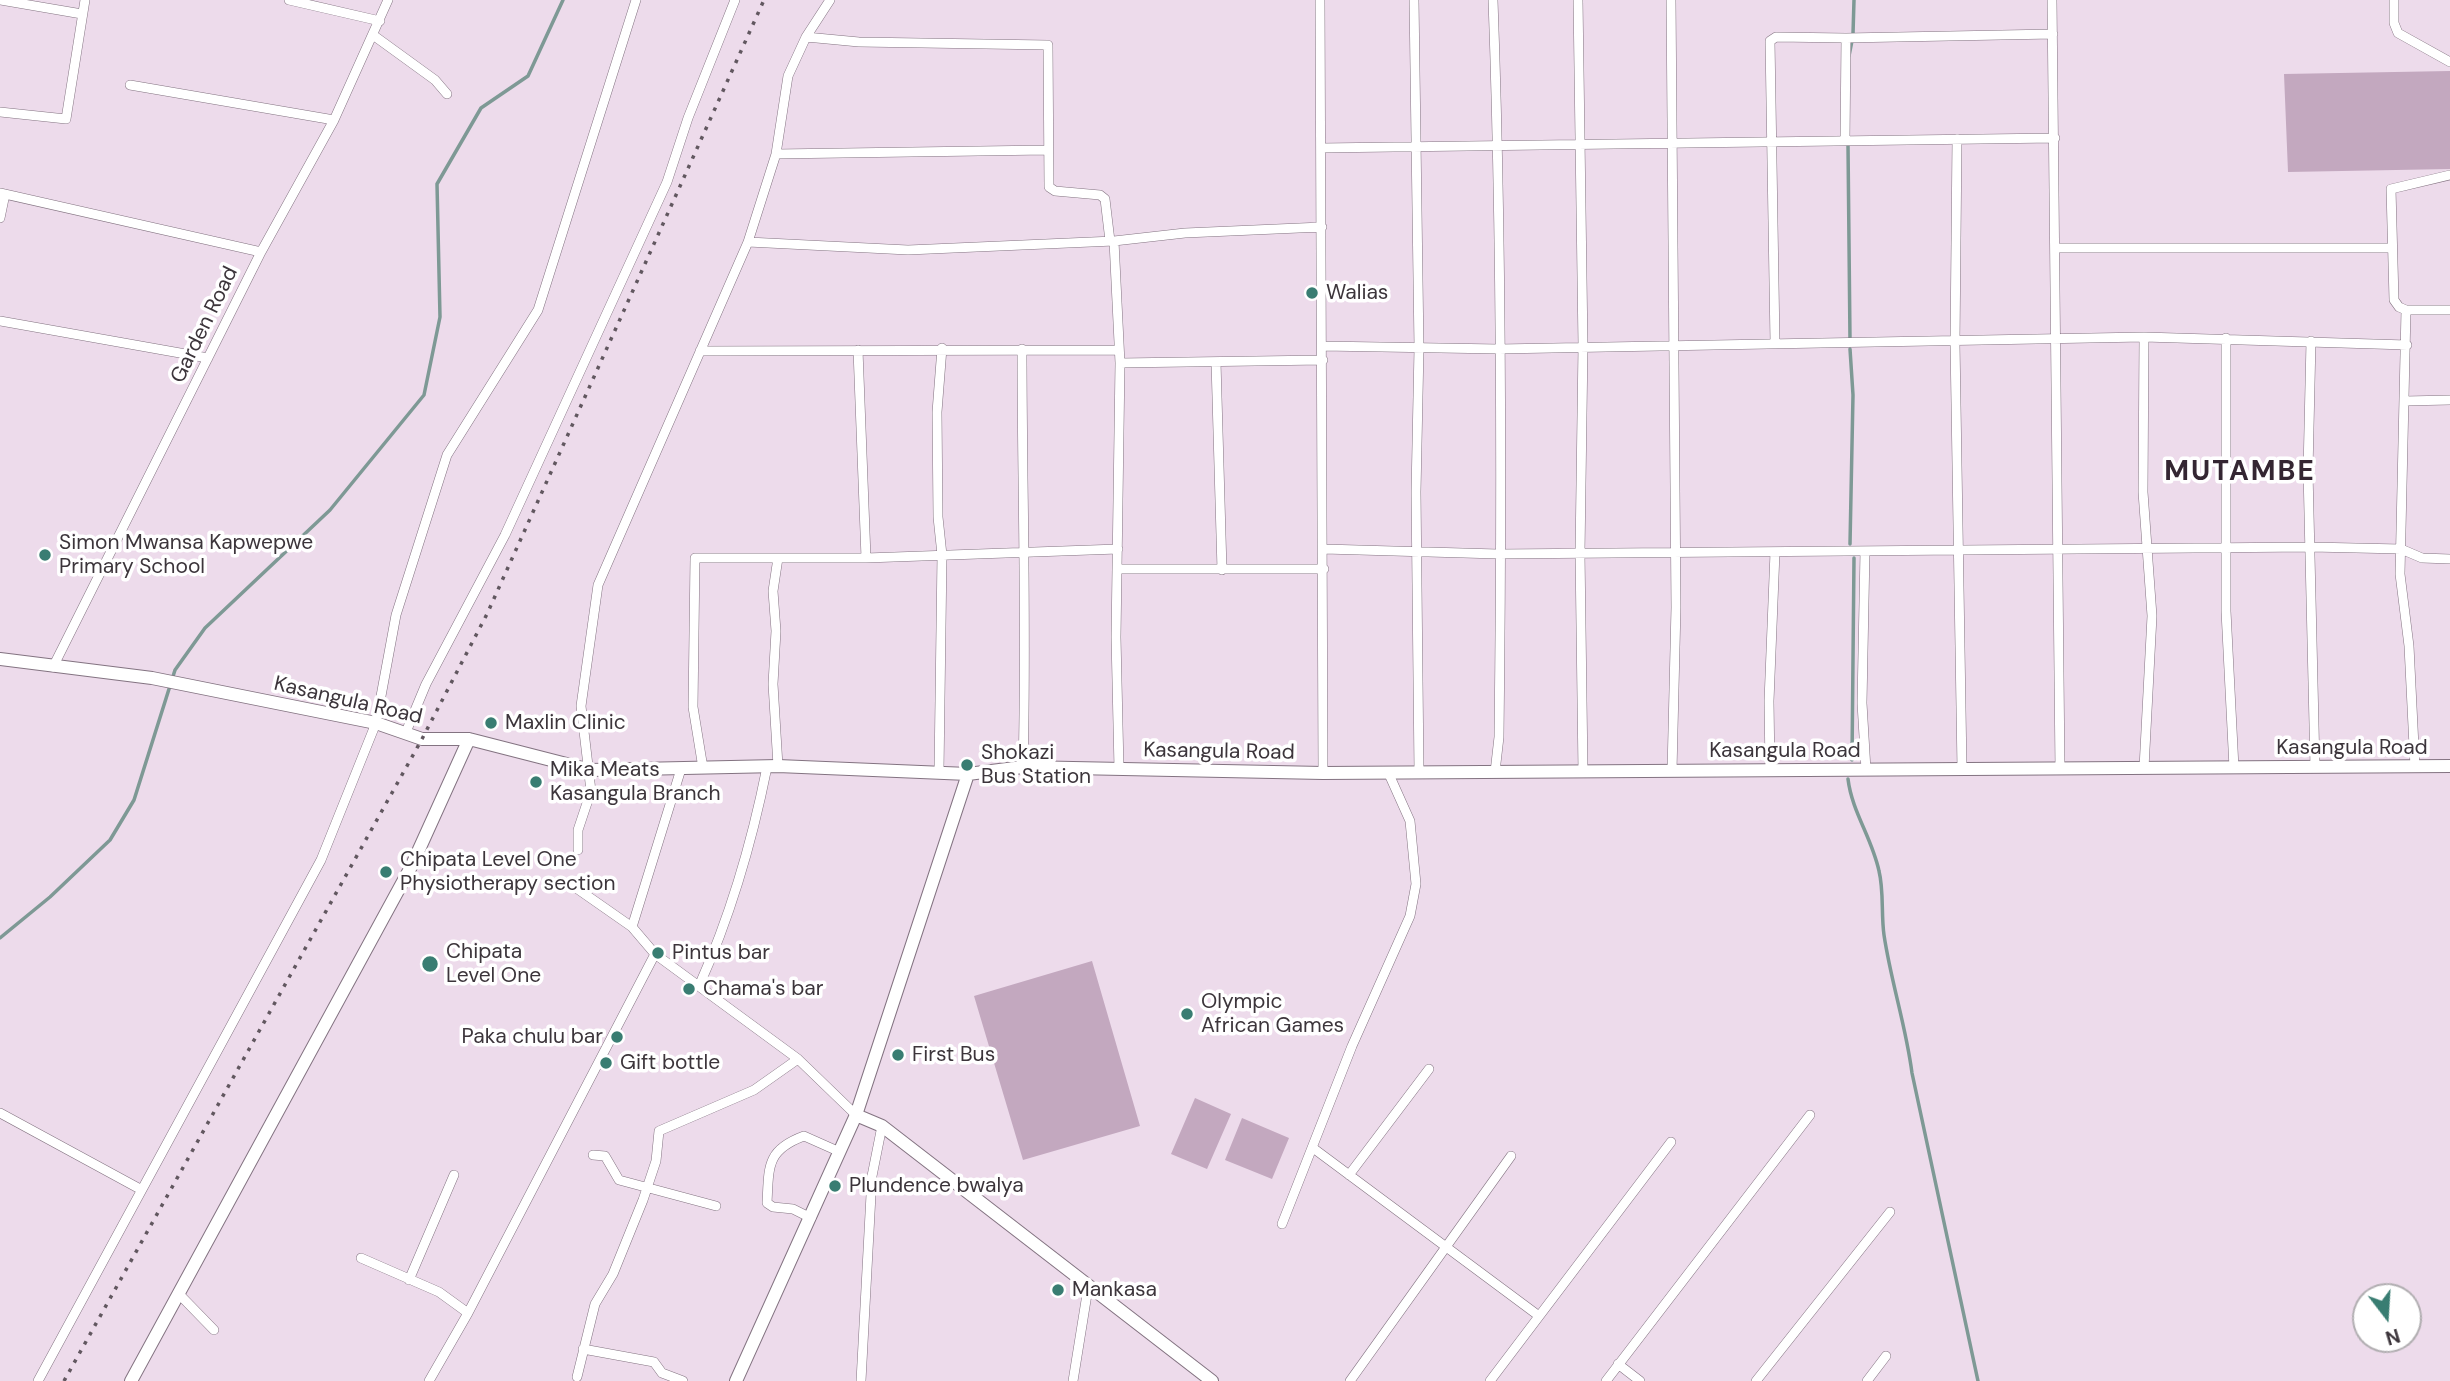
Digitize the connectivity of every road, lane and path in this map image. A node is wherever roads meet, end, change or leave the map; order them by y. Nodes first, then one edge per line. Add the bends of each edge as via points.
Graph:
1 (0, 0) edge
2 (85, 0) edge
3 (289, 0) edge
4 (388, 0) edge
5 (636, 0) edge
6 (735, 0) edge
7 (830, 0) edge
8 (1320, 0) edge
9 (1413, 0) edge
10 (1493, 0) edge
11 (1578, 0) edge
12 (1671, 0) edge
13 (2052, 0) edge
14 (2395, 0) edge
15 (82, 13) junction
16 (380, 21) junction
17 (2053, 34) junction
18 (373, 35) junction
19 (806, 37) junction
20 (1846, 38) junction
21 (2450, 62) edge
22 (130, 85) dead end
23 (447, 94) dead end
24 (0, 112) edge
25 (334, 120) junction
26 (2055, 138) junction
27 (1957, 139) junction
28 (1844, 141) junction
29 (1774, 142) junction
30 (1673, 143) junction
31 (1499, 144) junction
32 (1579, 144) junction
33 (1415, 145) junction
34 (1321, 148) junction
35 (1048, 149) junction
36 (775, 154) junction
37 (2450, 175) edge
38 (2, 194) edge
39 (0, 218) edge
40 (1322, 227) junction
41 (1112, 241) junction
42 (748, 242) junction
43 (2055, 248) junction
44 (2391, 248) junction
45 (261, 252) junction
46 (2406, 310) junction
47 (2450, 310) edge
48 (0, 321) edge
49 (2144, 337) junction
50 (2226, 338) junction
51 (2054, 341) junction
52 (2311, 341) junction
53 (1674, 343) junction
54 (1774, 343) junction
55 (1955, 343) junction
56 (2407, 345) junction
57 (1322, 346) junction
58 (1583, 346) junction
59 (942, 348) junction
60 (1419, 348) junction
61 (1022, 349) junction
62 (1499, 349) junction
63 (858, 350) junction
64 (1119, 350) junction
65 (700, 351) junction
66 (208, 358) junction
67 (1322, 359) junction
68 (1216, 362) junction
69 (1120, 363) junction
70 (2450, 400) edge
71 (2405, 401) junction
72 (2056, 547) junction
73 (2146, 547) junction
74 (2227, 547) junction
75 (2311, 547) junction
76 (1118, 549) junction
77 (1324, 549) junction
78 (2401, 550) junction
79 (1416, 551) junction
80 (1865, 551) junction
81 (1674, 552) junction
82 (1775, 552) junction
83 (1959, 552) junction
84 (1580, 553) junction
85 (1021, 554) junction
86 (1499, 554) junction
87 (942, 555) junction
88 (778, 558) junction
89 (866, 558) junction
90 (2450, 559) edge
91 (1117, 569) junction
92 (1324, 569) junction
93 (1222, 570) junction
94 (0, 659) edge
95 (53, 667) junction
96 (376, 723) junction
97 (406, 732) junction
98 (469, 739) junction
99 (2415, 766) junction
100 (2450, 766) edge
101 (772, 767) junction
102 (1023, 767) junction
103 (2315, 767) junction
104 (703, 768) junction
105 (2144, 768) junction
106 (2234, 768) junction
107 (681, 769) junction
108 (1119, 769) junction
109 (1962, 769) junction
110 (2060, 769) junction
111 (590, 770) junction
112 (1770, 770) junction
113 (1866, 770) junction
114 (939, 771) junction
115 (1672, 771) junction
116 (1388, 772) junction
117 (1419, 772) junction
118 (1495, 772) junction
119 (1583, 772) junction
120 (1323, 773) junction
121 (968, 774) junction
122 (578, 850) dead end
123 (569, 883) dead end
124 (632, 927) junction
125 (655, 954) junction
126 (699, 986) junction
127 (798, 1059) junction
128 (1429, 1069) dead end
129 (0, 1113) edge
130 (856, 1115) junction
131 (1810, 1115) dead end
132 (882, 1126) junction
133 (1671, 1142) dead end
134 (1313, 1148) junction
135 (840, 1152) junction
136 (593, 1155) dead end
137 (1511, 1156) dead end
138 (454, 1175) dead end
139 (1349, 1175) junction
140 (646, 1187) junction
141 (140, 1189) junction
142 (716, 1206) dead end
143 (1890, 1212) dead end
144 (811, 1218) junction
145 (1282, 1224) dead end
146 (1447, 1247) junction
147 (361, 1258) dead end
148 (410, 1280) junction
149 (1088, 1288) junction
150 (178, 1293) junction
151 (468, 1314) junction
152 (1539, 1316) junction
153 (214, 1330) dead end
154 (583, 1349) junction
155 (1886, 1356) dead end
156 (1618, 1364) junction
157 (577, 1377) dead end
158 (38, 1381) edge
159 (131, 1381) edge
160 (429, 1381) edge
161 (683, 1381) edge
162 (736, 1381) edge
163 (861, 1381) edge
164 (1073, 1381) edge
165 (1212, 1381) edge
166 (1350, 1381) edge
167 (1490, 1381) edge
168 (1606, 1381) edge
169 (1640, 1381) edge
170 (1756, 1381) edge
171 (1867, 1381) edge

1 - 15 street
2 - 15 street
3 - 16 street
4 - 16 street, Garden Road
5 - 96 street via 538,310 447,455 396,615
6 - 97 street via 667,182 505,535 426,684
7 - 19 street
8 - 34 street
9 - 33 street
10 - 31 street
11 - 32 street
12 - 30 street
13 - 17 street
14 - 21 street via 2398,33
15 - 24 street via 66,119
16 - 18 street, Garden Road
17 - 20 street
17 - 26 street
18 - 23 street via 436,80
18 - 25 street, Garden Road
19 - 35 street via 1048,45
19 - 36 street via 788,76
20 - 28 street
20 - 29 street via 1776,37 1770,41
22 - 25 street
25 - 45 street, Garden Road
26 - 27 street
26 - 43 street
27 - 28 street
27 - 55 street
28 - 29 street
29 - 30 street
29 - 54 street
30 - 32 street
30 - 53 street
31 - 32 street
31 - 33 street
31 - 62 street
32 - 58 street
33 - 34 street
33 - 60 street
34 - 40 street
35 - 36 street
35 - 41 street via 1049,187 1105,199
36 - 42 street
37 - 44 street via 2391,189
38 - 39 street
38 - 45 street
40 - 41 street
40 - 57 street
41 - 42 street via 908,250
41 - 64 street
42 - 65 street
43 - 44 street
43 - 51 street
44 - 46 street via 2394,300
45 - 66 street, Garden Road
46 - 47 street
46 - 56 street
48 - 66 street
49 - 50 street
49 - 51 street
49 - 73 street
50 - 52 street
50 - 74 street
51 - 55 street
51 - 72 street
52 - 56 street
52 - 75 street
53 - 54 street
53 - 58 street
53 - 81 street
54 - 55 street
55 - 83 street
56 - 71 street
57 - 60 street
57 - 67 street
58 - 62 street
58 - 84 street
59 - 61 street
59 - 63 street
59 - 87 street via 937,412
60 - 62 street
60 - 79 street
61 - 64 street
61 - 85 street
62 - 86 street
63 - 65 street
63 - 89 street
64 - 69 street
65 - 111 street via 598,584 581,706
66 - 95 street, Garden Road
67 - 68 street
67 - 77 street
68 - 69 street
68 - 93 street
69 - 76 street
70 - 71 street
71 - 78 street
72 - 73 street
72 - 83 street
72 - 110 street
73 - 74 street
73 - 105 street via 2152,629
74 - 75 street
74 - 106 street
75 - 78 street
75 - 103 street
76 - 85 street
76 - 91 street
77 - 79 street
77 - 92 street
78 - 90 street via 2422,558
78 - 99 street
79 - 86 street
79 - 117 street
80 - 82 street
80 - 83 street
80 - 113 street via 1862,703
81 - 82 street
81 - 84 street
81 - 115 street
82 - 112 street
83 - 109 street
84 - 86 street
84 - 119 street
85 - 87 street
85 - 102 street via 1026,674
86 - 118 street
87 - 89 street
87 - 114 street
88 - 89 street
88 - 101 street via 773,591
88 - 104 street via 695,558 693,707
91 - 93 street
91 - 108 street
92 - 93 street
92 - 120 street
94 - 95 main road, Kasangula Road
95 - 96 main road, Kasangula Road via 152,678
96 - 97 main road, Kasangula Road
96 - 141 street via 321,860
97 - 98 main road, Kasangula Road via 422,739
98 - 111 main road, Kasangula Road
98 - 150 main road via 412,865
99 - 100 main road, Kasangula Road
99 - 103 main road, Kasangula Road
101 - 104 main road, Kasangula Road
101 - 114 main road, Kasangula Road
101 - 126 street via 722,934
102 - 108 main road, Kasangula Road
102 - 121 main road, Kasangula Road
103 - 106 main road, Kasangula Road
104 - 107 main road, Kasangula Road
105 - 106 main road, Kasangula Road
105 - 110 main road, Kasangula Road
107 - 111 main road, Kasangula Road
107 - 124 street
108 - 120 main road, Kasangula Road
109 - 110 main road, Kasangula Road
109 - 113 main road, Kasangula Road
111 - 122 street via 591,791 578,830
112 - 113 main road, Kasangula Road
112 - 115 main road, Kasangula Road
114 - 121 main road, Kasangula Road
115 - 119 main road, Kasangula Road
116 - 117 main road, Kasangula Road
116 - 120 main road, Kasangula Road
116 - 134 street via 1409,821 1416,884 1410,916
117 - 118 main road, Kasangula Road
118 - 119 main road, Kasangula Road
121 - 130 main road
123 - 124 street
124 - 125 street
125 - 126 street
125 - 151 street
126 - 127 street
127 - 130 street
127 - 140 street via 754,1090 659,1131 656,1161
128 - 139 street
129 - 141 street
130 - 132 main road
130 - 135 main road
131 - 156 street
132 - 149 main road
132 - 163 street via 872,1176
133 - 152 street
134 - 139 street
134 - 145 street
135 - 144 main road
135 - 144 street via 804,1136 771,1158 767,1203
136 - 140 street via 605,1156 619,1180
137 - 146 street
138 - 148 street
139 - 146 street
140 - 142 street
140 - 154 street via 613,1274 595,1304
141 - 158 street
143 - 170 street
144 - 162 main road
146 - 152 street
146 - 166 street
147 - 148 street
148 - 151 street via 439,1292
149 - 164 street
149 - 165 main road
150 - 153 street
150 - 159 main road
151 - 160 street
152 - 167 street
154 - 157 street
154 - 161 street via 654,1362 662,1373
155 - 171 street
156 - 168 street
156 - 169 street

